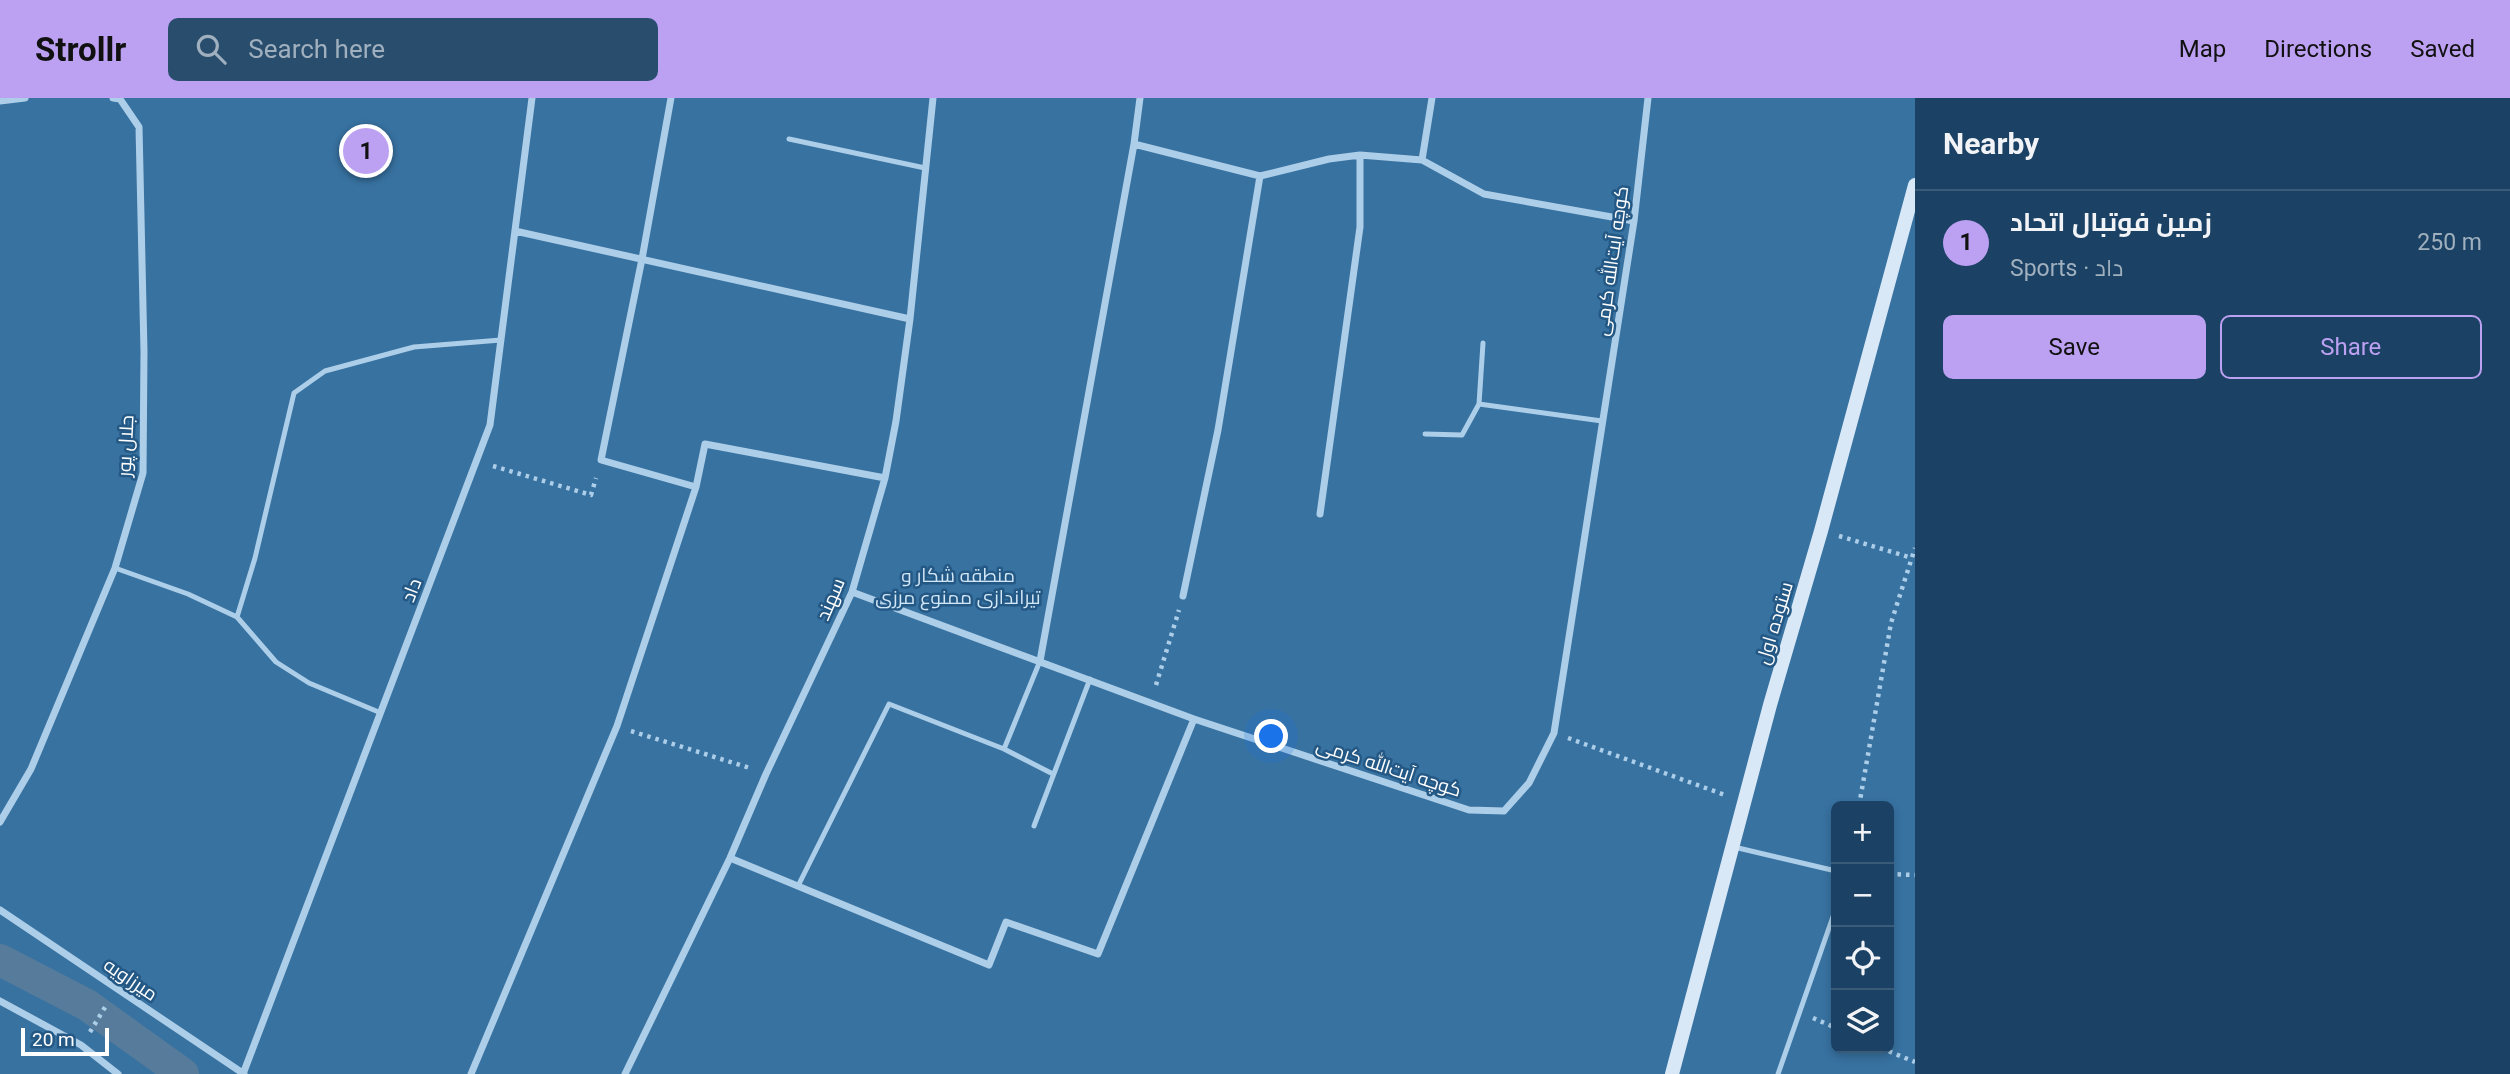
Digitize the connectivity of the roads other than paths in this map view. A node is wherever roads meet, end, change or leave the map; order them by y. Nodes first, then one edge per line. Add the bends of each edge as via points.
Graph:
1 (25, 98) edge
2 (113, 98) edge
3 (532, 98) edge
4 (671, 98) edge
5 (933, 98) edge
6 (1140, 98) edge
7 (1432, 98) edge
8 (1648, 98) edge
9 (0, 101) edge
10 (789, 139) dead end
11 (1135, 144) junction
12 (1360, 155) junction
13 (1422, 160) junction
14 (925, 168) junction
15 (1260, 176) junction
16 (1915, 185) edge
17 (1634, 221) junction
18 (515, 231) junction
19 (642, 259) junction
20 (910, 319) junction
21 (501, 340) junction
22 (1482, 343) dead end
23 (1479, 404) junction
24 (1602, 421) junction
25 (1425, 434) dead end
26 (885, 478) junction
27 (696, 486) junction
28 (1320, 514) dead end
29 (114, 568) junction
30 (852, 592) junction
31 (1183, 596) road end
32 (237, 617) junction
33 (1040, 661) junction
34 (1090, 679) junction
35 (381, 713) junction
36 (1194, 719) junction
37 (1004, 749) junction
38 (1053, 774) junction
39 (0, 822) edge
40 (1034, 826) dead end
41 (1732, 847) junction
42 (730, 858) junction
43 (1831, 870) edge
44 (798, 886) junction
45 (0, 910) edge
46 (1831, 922) edge
47 (0, 1001) edge
48 (118, 1074) edge
49 (244, 1074) edge
50 (471, 1074) edge
51 (625, 1074) edge
52 (1672, 1074) edge
53 (1778, 1074) edge

1 - 9 street
2 - 29 street, جلال پور via 120,99 139,127 144,352 143,473
3 - 18 street, داد
4 - 19 street
5 - 14 street, سهند
6 - 11 street
7 - 13 street
8 - 17 street, کوچه آیت‌الله کرمی
10 - 14 lane
11 - 15 street
11 - 33 street
12 - 13 street
12 - 15 street
12 - 28 street via 1360,228
13 - 17 street via 1484,194
14 - 20 street, سهند
15 - 31 street via 1218,430
16 - 41 street, ستوده اول
17 - 24 street, کوچه آیت‌الله کرمی
18 - 19 street
18 - 21 street, داد
19 - 20 street
19 - 27 street via 601,460
20 - 26 street, سهند
21 - 32 lane via 414,347 325,371 294,393
21 - 35 street, داد via 490,425
22 - 23 lane
23 - 24 lane
23 - 25 lane via 1462,436
24 - 36 street, کوچه آیت‌الله کرمی via 1554,733 1529,783 1504,811 1469,810
26 - 27 street via 705,444
26 - 30 street, سهند
27 - 50 street via 617,726
29 - 32 lane
29 - 39 street, جلال پور via 31,769
30 - 33 street, کوچه آیت‌الله کرمی
30 - 42 street, سهند
32 - 35 lane via 276,662 309,683
33 - 34 street, کوچه آیت‌الله کرمی
33 - 37 lane
34 - 36 street, کوچه آیت‌الله کرمی
34 - 38 lane
35 - 49 street, داد
36 - 44 street via 1098,954 1006,922 989,965
37 - 38 lane
37 - 44 lane via 889,704
38 - 40 lane
41 - 43 lane
41 - 52 street, ستوده اول
42 - 44 street
42 - 51 street, سهند
45 - 49 street, میرزاویه
46 - 53 lane
47 - 48 street via 81,1045

